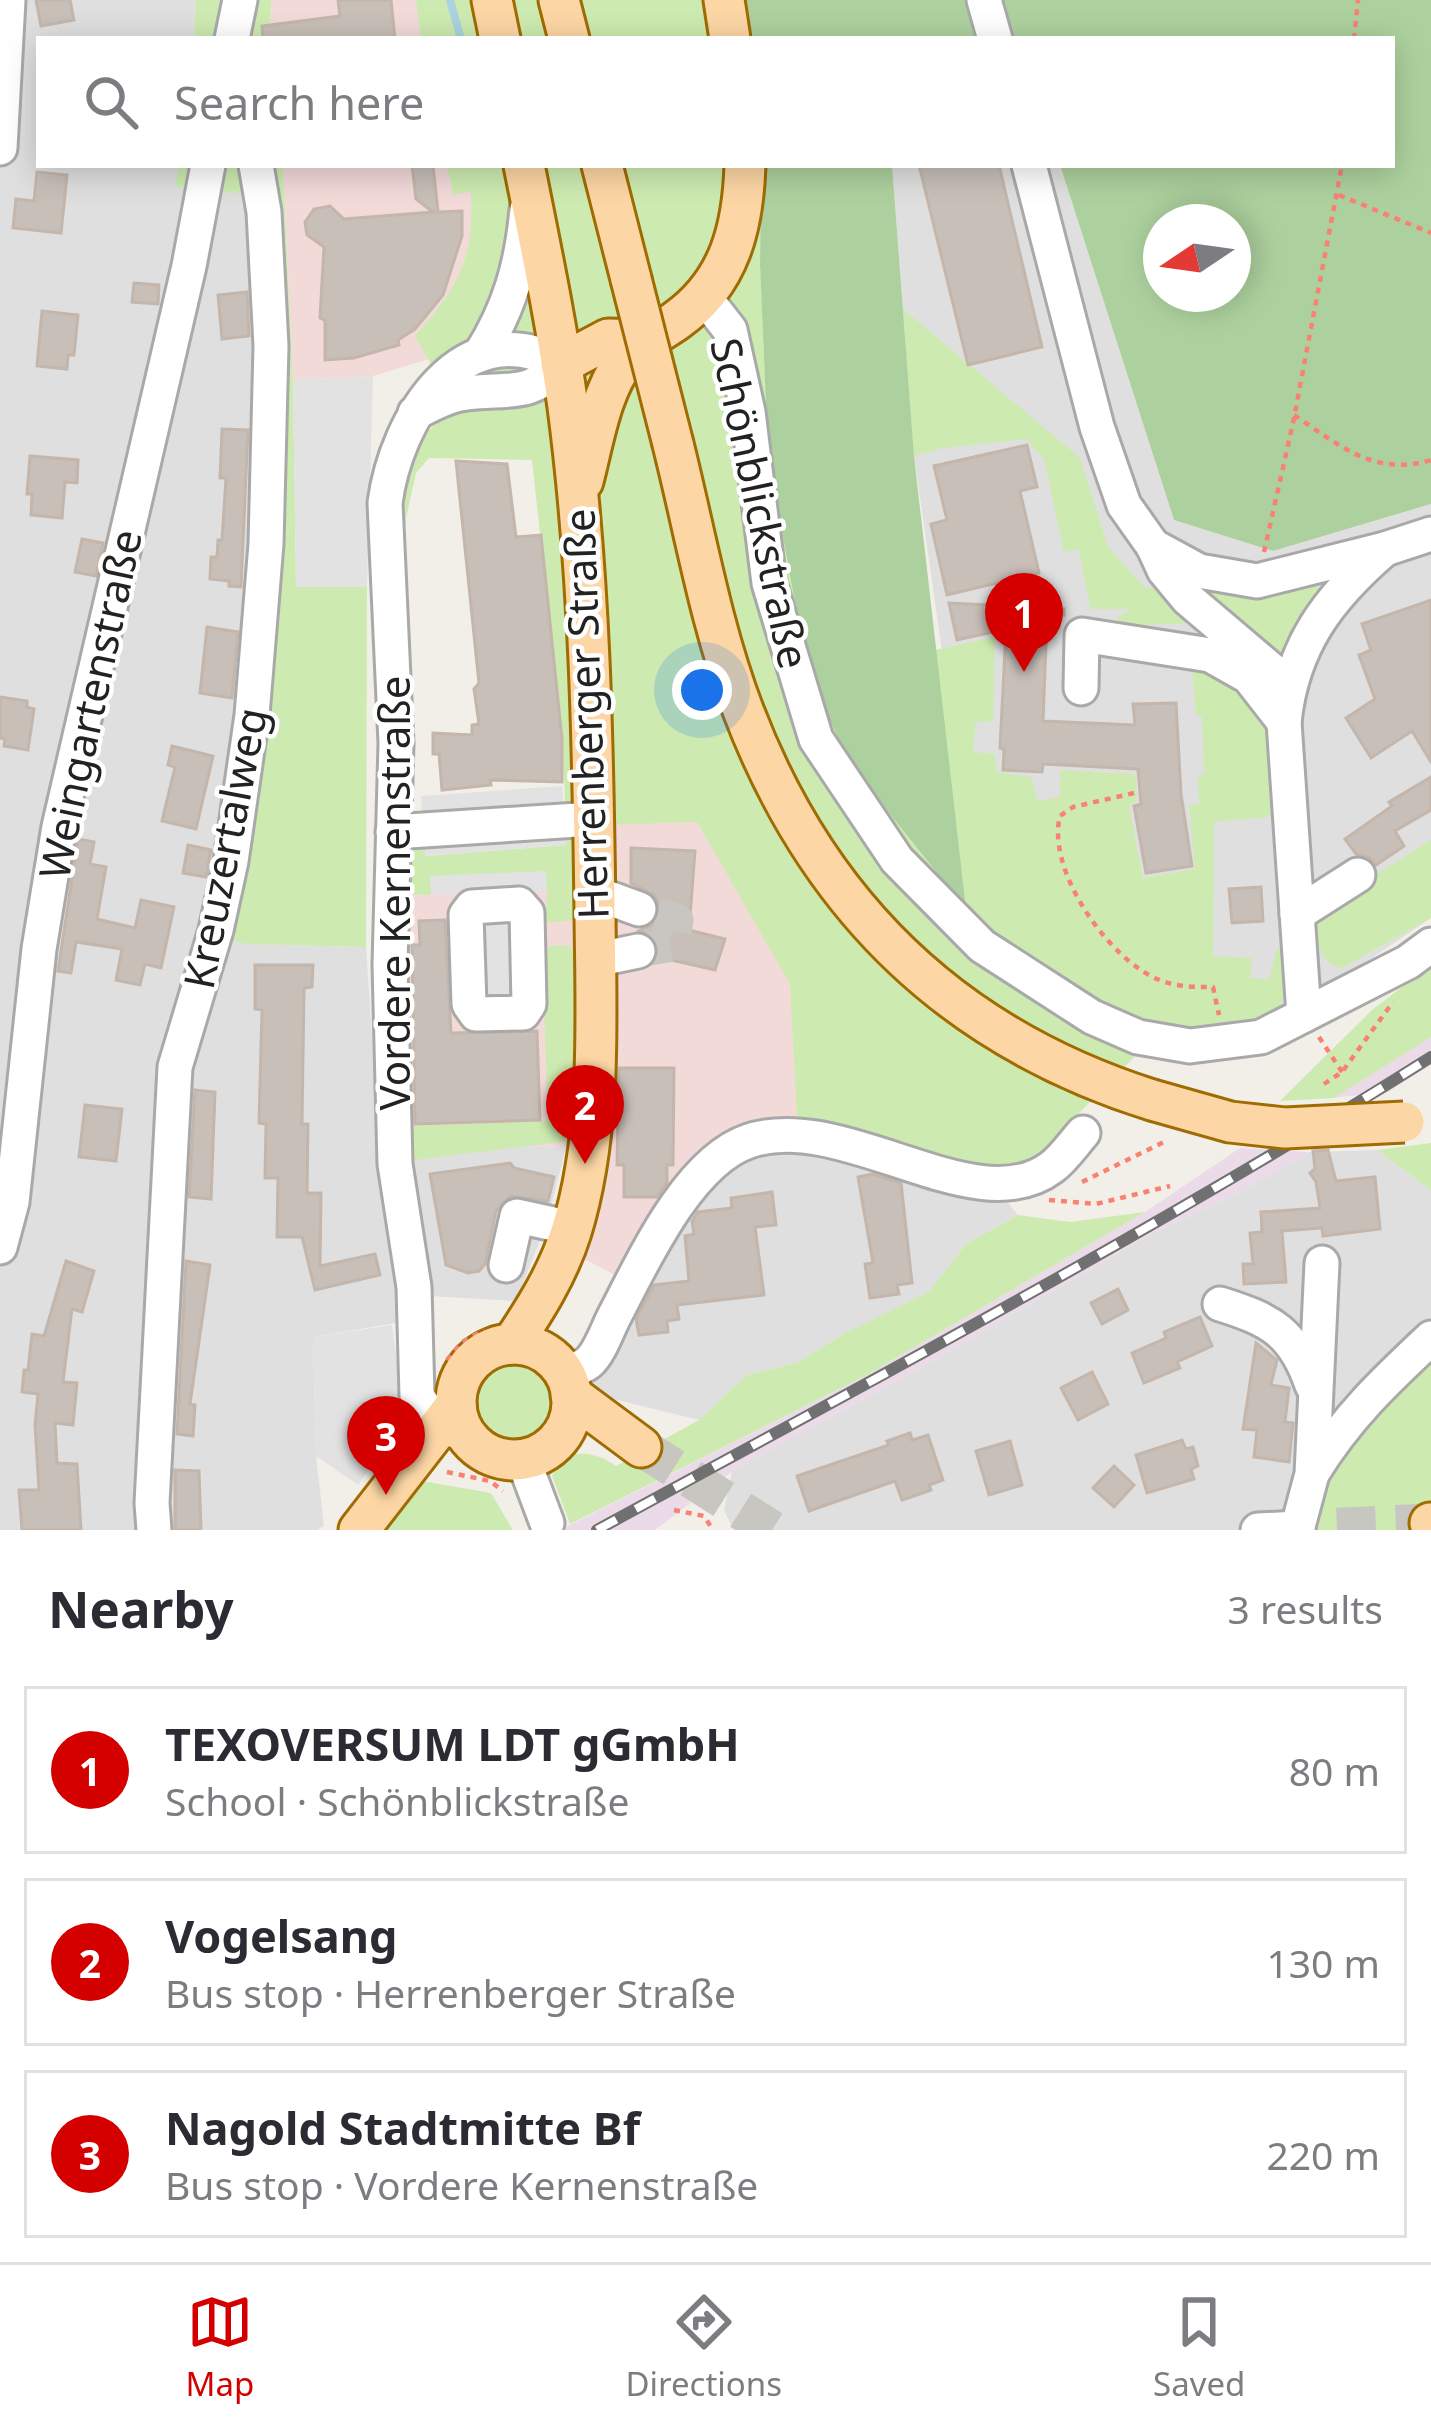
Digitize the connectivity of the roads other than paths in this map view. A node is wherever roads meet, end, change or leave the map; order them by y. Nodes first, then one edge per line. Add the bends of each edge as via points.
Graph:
1 (8, 0) edge
2 (220, 0) edge
3 (240, 0) edge
4 (492, 0) edge
5 (559, 0) edge
6 (585, 0) edge
7 (724, 0) edge
8 (984, 0) edge
9 (229, 36) edge
10 (231, 36) edge
11 (499, 36) edge
12 (571, 36) edge
13 (573, 36) edge
14 (730, 36) edge
15 (994, 36) edge
16 (0, 148) edge
17 (207, 168) edge
18 (257, 168) edge
19 (603, 168) edge
20 (745, 168) edge
21 (1030, 168) edge
22 (527, 177) edge
23 (705, 298) junction
24 (633, 351) junction
25 (480, 355) junction
26 (561, 364) junction
27 (415, 413) junction
28 (577, 504) junction
29 (1431, 534) edge
30 (1153, 546) junction
31 (1385, 550) junction
32 (1288, 683) junction
33 (1081, 688) dead end
34 (1284, 722) junction
35 (593, 820) junction
36 (393, 832) junction
37 (1358, 875) dead end
38 (595, 892) junction
39 (639, 909) tunnel mouth
40 (1297, 914) junction
41 (638, 951) tunnel mouth
42 (1419, 953) edge
43 (595, 960) junction
44 (1304, 1015) junction
45 (1417, 1120) edge
46 (1084, 1133) dead end
47 (566, 1246) junction
48 (0, 1247) edge
49 (1322, 1263) dead end
50 (506, 1264) dead end
51 (1220, 1304) dead end
52 (504, 1334) junction
53 (1431, 1338) edge
54 (563, 1376) junction
55 (1315, 1393) junction
56 (444, 1422) junction
57 (539, 1451) junction
58 (1312, 1474) junction
59 (547, 1523) dead end
60 (1297, 1529) edge
61 (154, 1530) edge
62 (359, 1530) edge
63 (1258, 1530) edge

1 - 16 street
2 - 9 street
3 - 10 street
4 - 11 main road
5 - 12 main road
6 - 13 main road
7 - 14 main road
8 - 15 street
17 - 48 street, Weingartenstraße via 58,827 13,1202
18 - 61 street, Kreuzertalweg via 271,346 266,544 231,861 176,1067
19 - 45 main road, bridge via 741,706 776,790 852,905 898,956 993,1030 1098,1083 1230,1122 1285,1128
20 - 23 main road via 737,238
21 - 30 street via 1097,427 1124,505
22 - 25 street, Vordere Kernenstraße via 518,277
22 - 26 main road, Herrenberger Straße
23 - 24 main road
23 - 44 street, Schönblickstraße via 730,330 769,584 816,739 897,860 982,946 1138,1037 1226,1044
24 - 26 main road via 608,339
24 - 28 main road via 592,445
25 - 26 street via 515,350
25 - 27 street, Vordere Kernenstraße via 452,370
26 - 27 street via 527,390 467,392
26 - 28 main road, Herrenberger Straße
27 - 36 street, Vordere Kernenstraße via 390,468 385,503
28 - 35 main road, Herrenberger Straße
29 - 31 street
30 - 31 street via 1199,571 1257,581
30 - 32 street via 1188,599
31 - 32 street via 1316,622
32 - 34 street
33 - 34 street via 1082,635 1210,655 1249,677
34 - 40 street
35 - 36 street
35 - 38 main road, Herrenberger Straße
36 - 56 street, Vordere Kernenstraße via 394,1164
37 - 40 street
38 - 39 street
38 - 43 main road, Herrenberger Straße
40 - 44 street
41 - 43 street
42 - 44 street, Schönblickstraße
43 - 47 main road, Herrenberger Straße via 585,1164
46 - 54 street via 1051,1168 1017,1183 980,1183 814,1137 749,1141 713,1160 644,1259 590,1361
47 - 50 street via 517,1216
47 - 52 main road, Herrenberger Straße via 537,1307
47 - 54 main road, Herrenberger Straße
49 - 55 street
51 - 55 street via 1286,1334
52 - 54 main road via 542,1351
52 - 56 main road via 466,1369
53 - 58 street via 1354,1412
54 - 57 main road via 566,1428
54 - 57 main road via 640,1447
55 - 58 street
56 - 57 main road via 506,1459
56 - 62 main road
57 - 59 street
58 - 60 street
60 - 63 street

